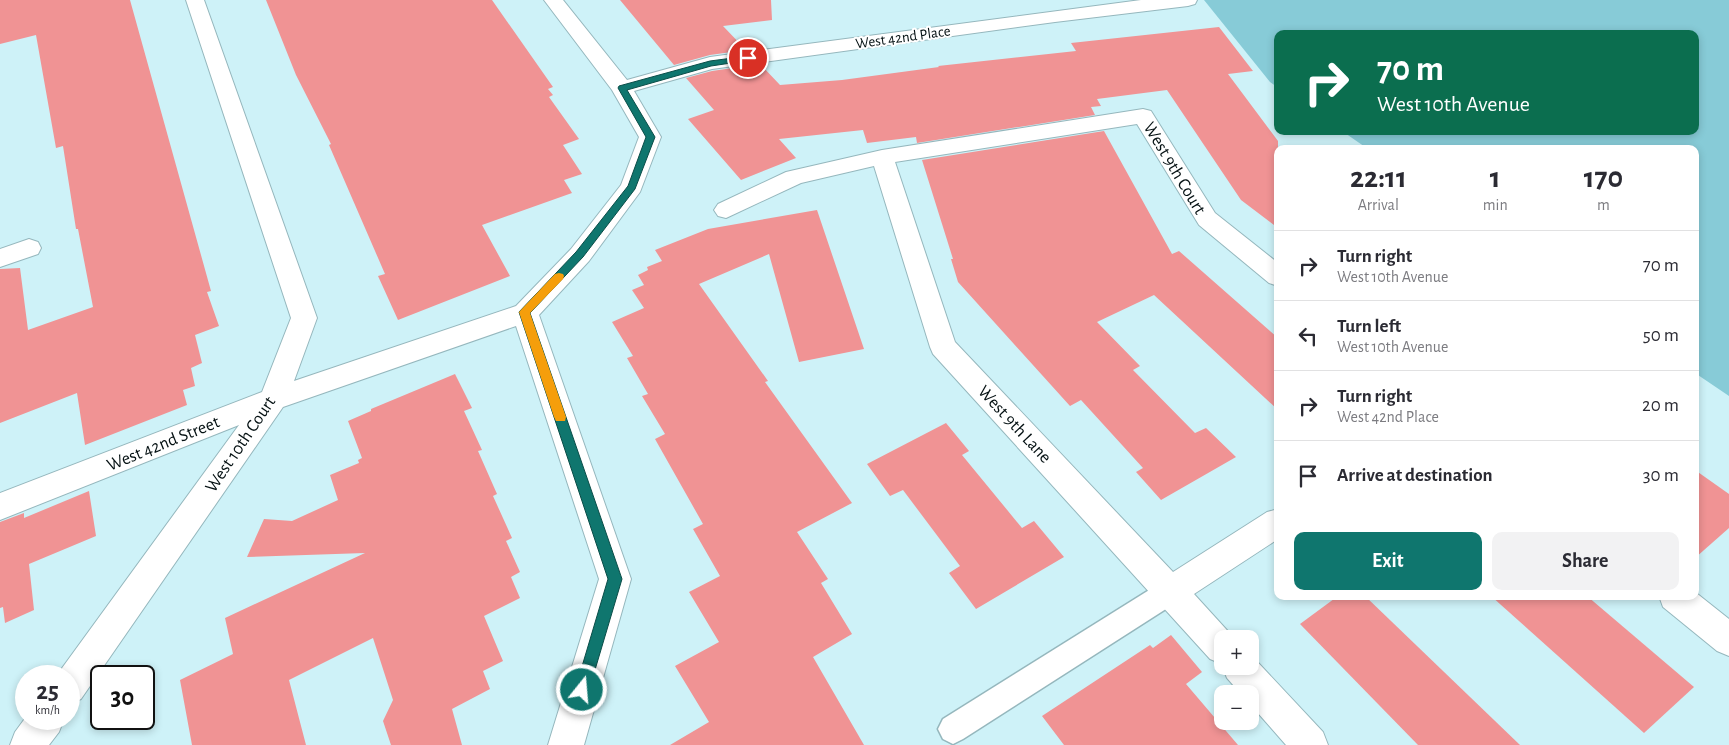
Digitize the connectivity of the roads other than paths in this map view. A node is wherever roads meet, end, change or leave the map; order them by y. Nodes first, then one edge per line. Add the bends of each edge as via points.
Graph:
1 (195, 0) edge
2 (553, 0) edge
3 (1188, 0) edge
4 (1050, 8) edge
5 (622, 88) junction
6 (882, 157) junction
7 (726, 210) dead end
8 (29, 248) dead end
9 (0, 258) edge
10 (1274, 274) edge
11 (525, 312) junction
12 (274, 399) junction
13 (0, 507) edge
14 (1274, 525) edge
15 (1171, 591) junction
16 (1680, 600) edge
17 (1214, 639) edge
18 (1729, 640) edge
19 (80, 672) edge
20 (1247, 675) edge
21 (953, 729) dead end
22 (38, 730) edge
23 (28, 745) edge
24 (566, 745) edge
25 (1310, 745) edge

1 - 12 street, West 10th Court via 304,318
2 - 5 street
3 - 4 street, West 42nd Place
4 - 5 street, West 42nd Place via 710,63
5 - 11 street via 650,137 632,187 580,255
6 - 7 street via 794,178
6 - 10 street, West 9th Court via 1143,116 1206,220
6 - 15 street, West 9th Lane via 943,347
8 - 9 street
11 - 12 street, West 42nd Street
11 - 24 street via 615,579
12 - 13 street, West 42nd Street
12 - 19 street, West 10th Court
14 - 15 street
15 - 17 street, West 9th Lane
15 - 21 lane
16 - 18 street
20 - 25 street
22 - 23 street

